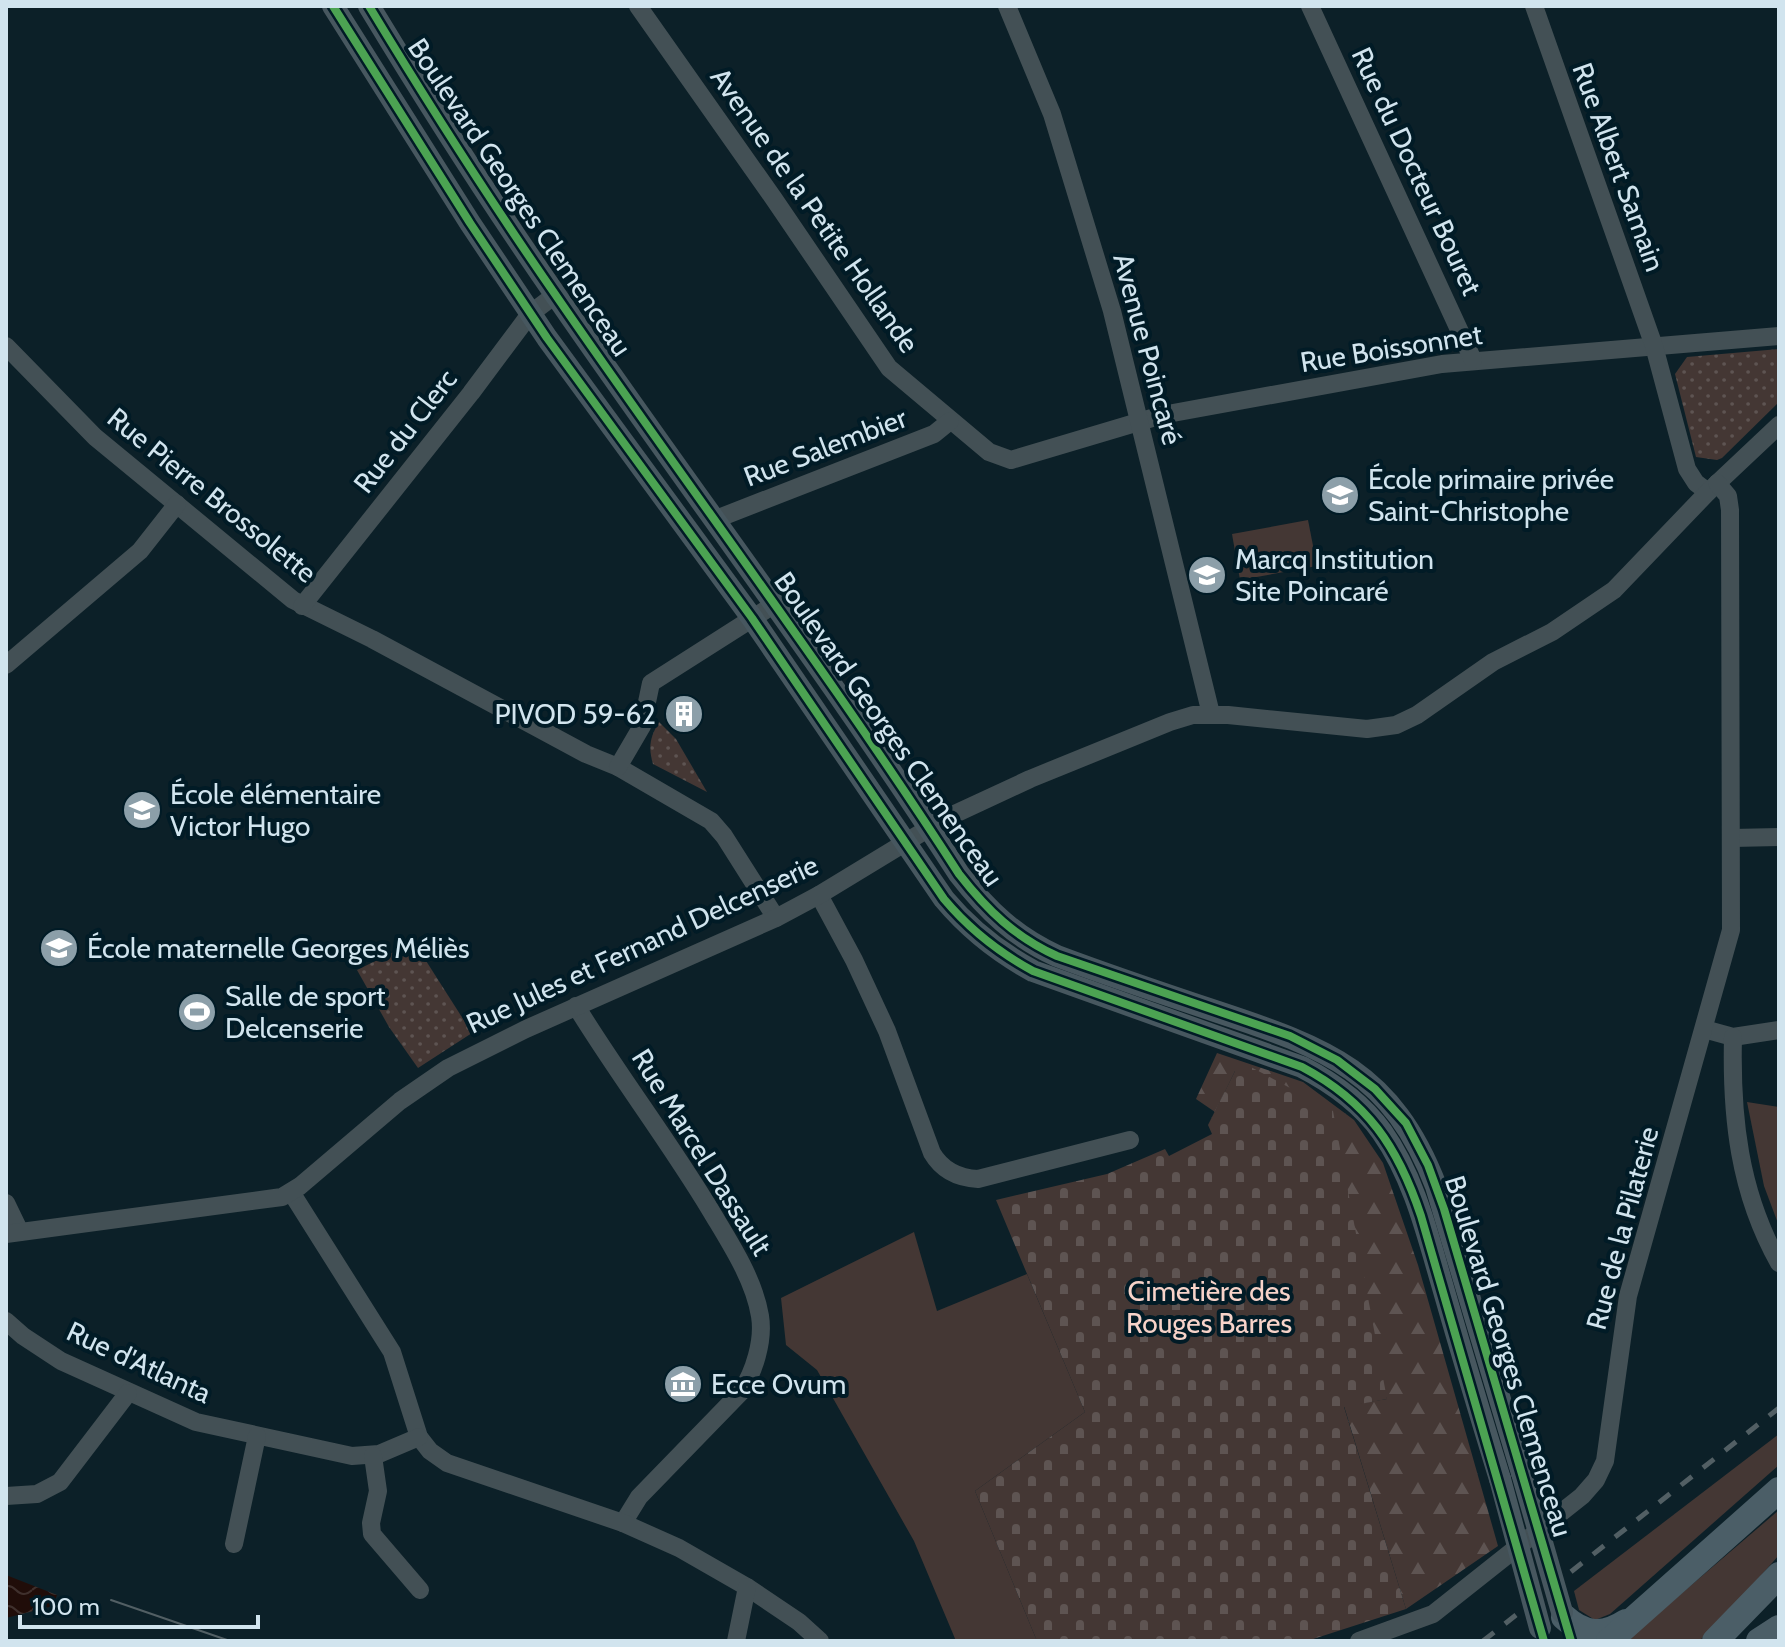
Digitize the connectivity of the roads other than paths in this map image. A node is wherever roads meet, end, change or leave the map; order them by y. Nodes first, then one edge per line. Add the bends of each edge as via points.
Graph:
1 (333, 6) edge
2 (369, 6) edge
3 (638, 6) edge
4 (1007, 6) edge
5 (1310, 6) edge
6 (1534, 6) edge
7 (555, 295) junction
8 (530, 314) junction
9 (1779, 336) edge
10 (6, 346) edge
11 (1654, 346) junction
12 (1473, 360) junction
13 (950, 421) junction
14 (1139, 421) junction
15 (1779, 425) edge
16 (1713, 488) junction
17 (177, 504) junction
18 (716, 519) junction
19 (775, 604) junction
20 (302, 606) junction
21 (752, 618) junction
22 (6, 665) edge
23 (1211, 714) junction
24 (618, 767) junction
25 (928, 827) junction
26 (1779, 837) edge
27 (1732, 838) junction
28 (904, 842) junction
29 (819, 895) junction
30 (776, 918) junction
31 (576, 1006) junction
32 (1704, 1029) junction
33 (1779, 1030) edge
34 (1733, 1037) junction
35 (1130, 1140) dead end
36 (291, 1192) junction
37 (6, 1203) edge
38 (13, 1233) edge
39 (1779, 1263) edge
40 (6, 1321) edge
41 (128, 1393) junction
42 (257, 1436) junction
43 (419, 1437) junction
44 (373, 1456) junction
45 (1511, 1476) junction
46 (1779, 1490) edge
47 (6, 1496) edge
48 (623, 1523) junction
49 (234, 1544) dead end
50 (1779, 1575) edge
51 (747, 1587) junction
52 (420, 1590) dead end
53 (1641, 1610) junction
54 (1556, 1628) edge
55 (1779, 1628) edge
56 (736, 1641) edge
57 (820, 1641) edge
58 (1359, 1641) edge
59 (1609, 1641) edge
60 (1715, 1641) edge
61 (1759, 1641) edge

1 - 8 main road, Boulevard Georges Clemenceau
2 - 7 main road, Boulevard Georges Clemenceau
3 - 13 street, Avenue de la Petite Hollande via 884,362
4 - 14 street, Avenue Poincaré via 1054,122
5 - 12 street, Rue du Docteur Bouret
6 - 11 street, Rue Albert Samain
7 - 8 street, Rue du Clerc
7 - 18 main road, Boulevard Georges Clemenceau
8 - 20 street, Rue du Clerc
8 - 21 main road, Boulevard Georges Clemenceau
9 - 11 street, Rue Boissonnet
10 - 17 street, Rue Pierre Brossolette via 95,437
11 - 12 street, Rue Boissonnet
11 - 16 street, Rue Albert Samain via 1687,469 1696,483
12 - 14 street, Rue Boissonnet
13 - 14 street, Avenue de la Petite Hollande via 996,457 1011,460
13 - 18 street, Rue Salembier via 934,434
14 - 23 street, Avenue Poincaré
15 - 16 street, Rue Jules et Fernand Delcenserie
16 - 23 street, Rue Jules et Fernand Delcenserie via 1614,590 1406,721 1367,729
16 - 27 street, Rue de la Pilaterie via 1728,496 1730,510
17 - 20 street, Rue Pierre Brossolette
17 - 22 street via 140,551
18 - 19 main road, Boulevard Georges Clemenceau
19 - 21 street
19 - 25 main road, Boulevard Georges Clemenceau
20 - 24 street, Rue Pierre Brossolette
21 - 24 street via 651,683 642,726
21 - 28 main road, Boulevard Georges Clemenceau
23 - 25 street, Rue Jules et Fernand Delcenserie via 1145,731
24 - 30 street, Rue Pierre Brossolette via 711,821
25 - 28 street, Rue Jules et Fernand Delcenserie
25 - 45 main road, Boulevard Georges Clemenceau via 987,908 1029,941 1078,964 1315,1047 1389,1102 1417,1141 1436,1186
26 - 27 street
27 - 32 street, Rue de la Pilaterie via 1731,930
28 - 29 street, Rue Jules et Fernand Delcenserie
28 - 45 main road, Boulevard Georges Clemenceau via 964,923 1009,958 1058,982 1302,1067 1369,1116 1413,1191
29 - 30 street, Rue Jules et Fernand Delcenserie
29 - 35 street via 877,1008 940,1165 961,1177 978,1179
30 - 31 street, Rue Jules et Fernand Delcenserie
31 - 36 street, Rue Jules et Fernand Delcenserie via 448,1068
31 - 48 street, Rue Marcel Dassault via 735,1251 761,1324 752,1372 741,1392 639,1497
32 - 34 street
32 - 58 street, Rue de la Pilaterie via 1628,1296 1605,1461 1589,1488 1433,1614
33 - 34 street
34 - 39 street via 1732,1094 1741,1169
36 - 38 street, Rue Jules et Fernand Delcenserie via 257,1202
36 - 43 street via 392,1352
37 - 38 street
40 - 41 street, Rue d'Atlanta via 61,1361
41 - 42 street, Rue d'Atlanta via 196,1422
41 - 47 street via 60,1482 37,1494
42 - 44 street, Rue d'Atlanta via 342,1455
42 - 49 street
43 - 44 street, Rue d'Atlanta
43 - 48 street via 447,1463
44 - 52 street via 378,1491 372,1534
45 - 54 main road, Boulevard Georges Clemenceau, bridge
46 - 53 highway
48 - 51 street
50 - 60 highway
51 - 56 street
51 - 57 street
53 - 54 highway via 1603,1633
53 - 59 highway
55 - 61 highway

